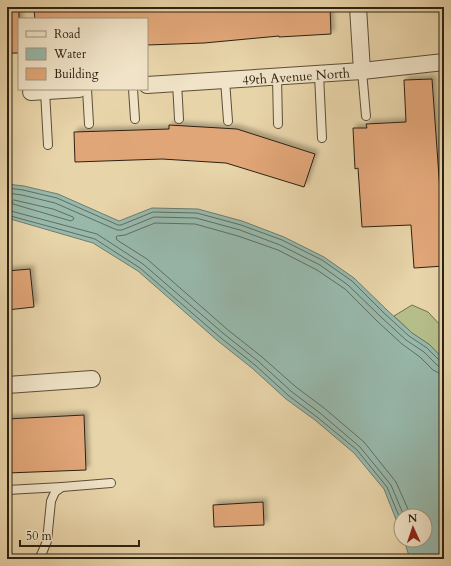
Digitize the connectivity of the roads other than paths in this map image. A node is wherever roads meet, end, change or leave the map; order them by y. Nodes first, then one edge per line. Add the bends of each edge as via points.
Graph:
1 (358, 7) edge
2 (444, 62) edge
3 (362, 72) junction
4 (320, 74) junction
5 (277, 77) junction
6 (225, 80) junction
7 (177, 83) junction
8 (148, 85) edge
9 (65, 90) edge
10 (87, 90) edge
11 (133, 90) edge
12 (38, 92) joint
13 (366, 116) dead end
14 (135, 119) dead end
15 (179, 120) dead end
16 (228, 121) dead end
17 (89, 124) dead end
18 (278, 124) dead end
19 (322, 138) dead end
20 (48, 145) dead end
21 (92, 379) dead end
22 (7, 385) edge
23 (111, 483) dead end
24 (62, 487) junction
25 (7, 490) edge
26 (39, 559) edge

1 - 3 street
2 - 3 street, 49th Avenue North
3 - 4 street, 49th Avenue North
3 - 13 lane
4 - 5 street, 49th Avenue North
4 - 19 lane
5 - 6 street, 49th Avenue North
5 - 18 lane
6 - 7 street, 49th Avenue North
6 - 16 lane
7 - 8 street, 49th Avenue North
7 - 15 lane
9 - 12 street
10 - 17 lane
11 - 14 lane
12 - 20 lane
21 - 22 street
23 - 24 lane
24 - 25 lane
24 - 26 lane via 55,492 51,501 47,541

